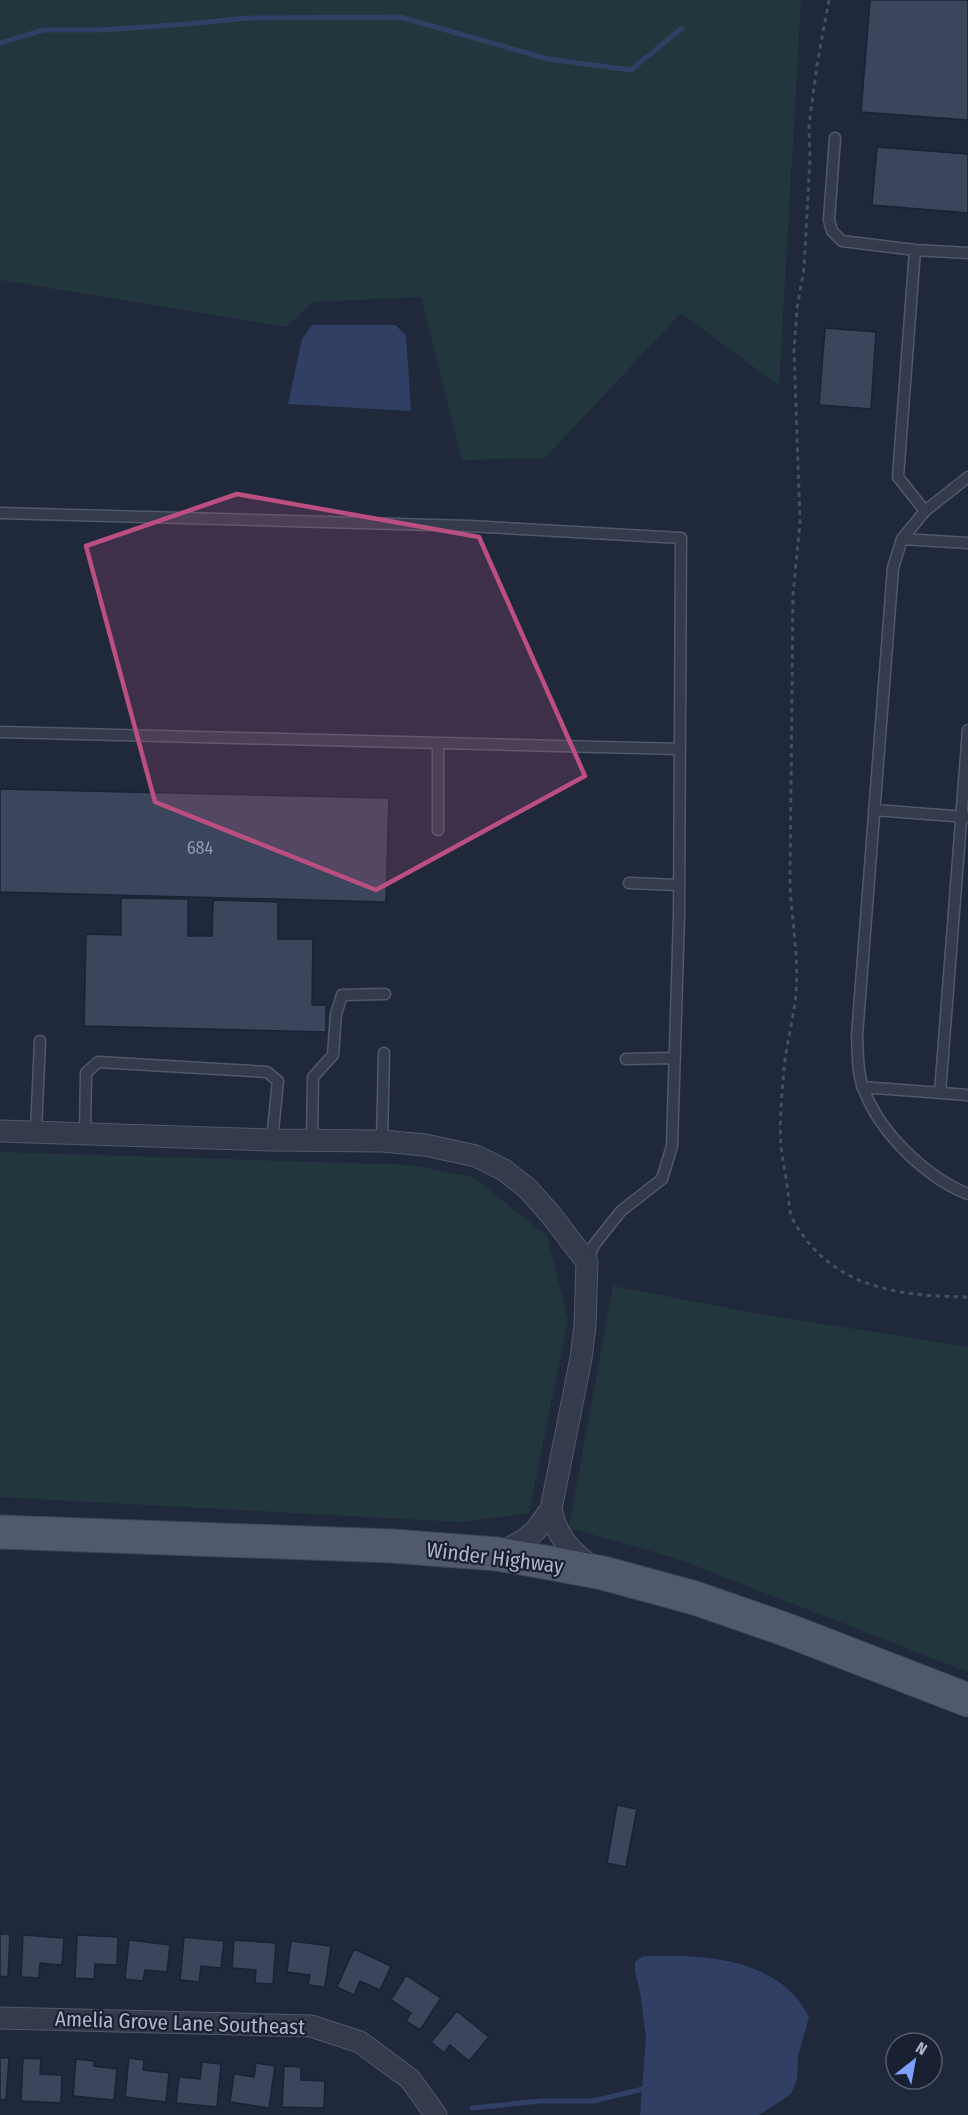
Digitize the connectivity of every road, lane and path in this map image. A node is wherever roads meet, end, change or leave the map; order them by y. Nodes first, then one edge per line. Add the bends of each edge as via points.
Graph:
1 (829, 0) edge
2 (835, 138) dead end
3 (915, 250) junction
4 (968, 254) edge
5 (968, 477) edge
6 (925, 511) junction
7 (0, 513) edge
8 (902, 539) junction
9 (968, 543) edge
10 (968, 730) edge
11 (0, 732) edge
12 (438, 743) junction
13 (680, 749) junction
14 (874, 810) junction
15 (965, 817) edge
16 (438, 830) dead end
17 (629, 884) dead end
18 (678, 885) junction
19 (385, 994) dead end
20 (40, 1041) dead end
21 (384, 1053) dead end
22 (675, 1058) junction
23 (626, 1059) dead end
24 (862, 1087) junction
25 (940, 1093) junction
26 (968, 1095) edge
27 (0, 1131) edge
28 (36, 1132) junction
29 (86, 1134) junction
30 (272, 1140) junction
31 (312, 1141) junction
32 (382, 1141) junction
33 (968, 1194) edge
34 (586, 1262) junction
35 (968, 1297) edge
36 (551, 1509) junction
37 (0, 1532) edge
38 (497, 1554) junction
39 (603, 1573) junction
40 (968, 1700) edge
41 (0, 2018) edge
42 (436, 2115) edge

1 - 35 path via 809,125 804,269 794,361 800,522 793,595 790,880 797,964 795,1010 784,1068 781,1145 791,1216 826,1261 860,1282 891,1291
2 - 3 lane via 829,220 832,231 842,241
3 - 4 lane
3 - 6 lane via 898,477
5 - 6 lane
6 - 8 lane
7 - 13 lane via 457,525 681,538
8 - 9 lane
8 - 14 lane via 893,568
10 - 15 lane
11 - 12 lane
12 - 13 lane
12 - 16 lane
13 - 18 lane
14 - 15 lane
14 - 24 lane via 857,1036
15 - 25 lane
17 - 18 lane
18 - 22 lane
19 - 31 lane via 342,995 336,1014 333,1055 313,1077
20 - 28 lane
21 - 32 lane
22 - 23 lane
22 - 34 lane via 672,1146 662,1179 621,1211 594,1245
24 - 25 lane
24 - 33 lane via 885,1130 936,1175
25 - 26 lane
27 - 28 street
28 - 29 street
29 - 30 street
29 - 30 lane via 86,1074 98,1062 267,1072 278,1081
30 - 31 street
31 - 32 street
32 - 34 street via 452,1149 504,1170 527,1188
34 - 36 street via 581,1358
36 - 38 street via 530,1535
36 - 39 street via 561,1538 582,1560
37 - 38 main road, Winder Highway via 392,1546
38 - 39 main road, Winder Highway
39 - 40 main road, Winder Highway via 741,1613
41 - 42 street, Amelia Grove Lane Southeast via 311,2026 360,2042 410,2079

